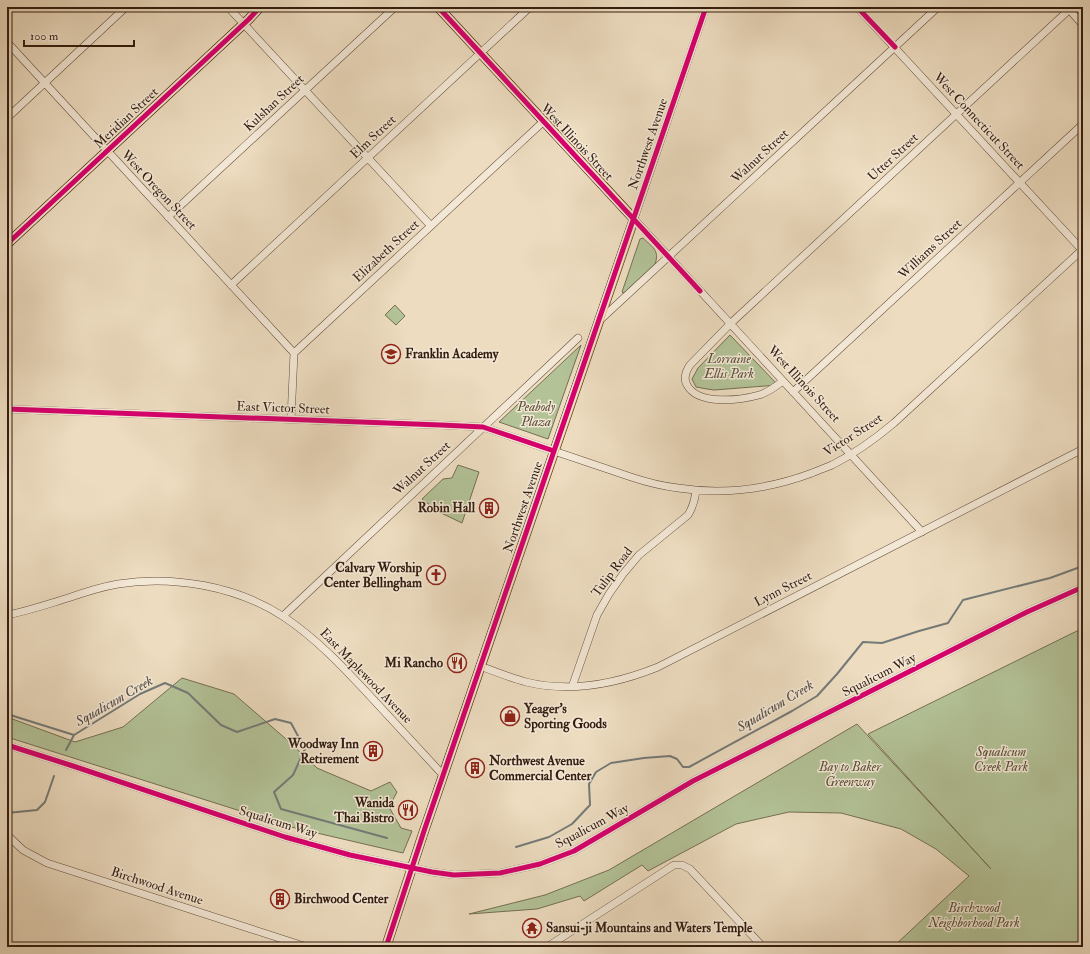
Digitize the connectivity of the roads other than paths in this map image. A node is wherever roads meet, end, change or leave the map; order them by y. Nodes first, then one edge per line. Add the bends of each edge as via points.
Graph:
1 (126, 7) edge
2 (228, 7) edge
3 (260, 7) edge
4 (395, 7) edge
5 (438, 7) edge
6 (530, 7) edge
7 (706, 7) edge
8 (857, 7) edge
9 (938, 7) edge
10 (1070, 8) edge
11 (244, 24) junction
12 (1083, 25) edge
13 (7, 42) edge
14 (895, 47) junction
15 (481, 53) junction
16 (44, 83) junction
17 (305, 90) junction
18 (957, 114) junction
19 (7, 118) edge
20 (544, 121) junction
21 (1083, 124) edge
22 (107, 151) junction
23 (368, 158) junction
24 (1020, 182) junction
25 (168, 217) junction
26 (634, 219) junction
27 (431, 226) junction
28 (7, 244) edge
29 (1083, 250) edge
30 (668, 257) junction
31 (231, 285) junction
32 (598, 322) junction
33 (730, 324) junction
34 (578, 338) dead end
35 (294, 353) junction
36 (783, 381) junction
37 (793, 392) junction
38 (7, 409) edge
39 (291, 419) junction
40 (483, 427) junction
41 (1083, 449) edge
42 (554, 451) junction
43 (851, 454) junction
44 (696, 490) junction
45 (922, 532) junction
46 (1083, 587) edge
47 (7, 614) edge
48 (283, 616) junction
49 (480, 666) junction
50 (572, 687) junction
51 (7, 745) edge
52 (443, 775) junction
53 (7, 835) edge
54 (307, 947) edge
55 (386, 947) edge
56 (547, 947) edge
57 (764, 947) edge

1 - 16 street
2 - 11 street
3 - 11 main road, Meridian Street
4 - 17 street, Kulshan Street
5 - 15 main road, West Illinois Street
6 - 15 street, Elm Street
7 - 26 street, Northwest Avenue
8 - 14 street, West Connecticut Street
9 - 14 street, Walnut Street
10 - 12 street
10 - 18 street, Utter Street
11 - 17 street
11 - 22 main road, Meridian Street
13 - 16 street, West Oregon Street
14 - 18 street, West Connecticut Street
14 - 30 street, Walnut Street
15 - 20 main road, West Illinois Street
15 - 23 street, Elm Street
16 - 19 street
16 - 22 street, West Oregon Street
17 - 23 street
17 - 25 street, Kulshan Street
18 - 24 street, West Connecticut Street
18 - 33 street, Utter Street
20 - 26 main road, West Illinois Street
20 - 27 street, Elizabeth Street
21 - 24 street, Williams Street
22 - 25 street, West Oregon Street
22 - 28 main road, Meridian Street
23 - 27 street
23 - 31 street, Elm Street
24 - 29 street, West Connecticut Street
24 - 37 street, Williams Street
25 - 31 street, West Oregon Street
26 - 30 street, West Illinois Street
26 - 32 main road, Northwest Avenue
27 - 35 street, Elizabeth Street
29 - 43 street, Victor Street via 894,423
30 - 32 street, Walnut Street
30 - 33 street, West Illinois Street
31 - 35 street, West Oregon Street
32 - 42 main road, Northwest Avenue
33 - 36 street, West Illinois Street
33 - 36 street, Utter Street via 688,368 685,377 688,387 705,398 732,400 760,395
34 - 40 street, Walnut Street
35 - 39 street
36 - 37 street, West Illinois Street
37 - 43 street, West Illinois Street
38 - 39 street, East Victor Street
39 - 40 street, East Victor Street
40 - 42 street, East Victor Street
40 - 48 street, Walnut Street
41 - 45 street, Lynn Street
42 - 44 street, Victor Street via 653,484
42 - 49 main road, Northwest Avenue
43 - 44 street, Victor Street via 831,466 773,485 727,491
43 - 45 street, West Illinois Street
44 - 50 street, Tulip Road via 688,514 639,555 608,594 597,615
45 - 50 street, Lynn Street via 658,667 624,679
46 - 51 street, Squalicum Way via 1027,612 693,781 574,851 540,864 500,873 454,875 350,855 285,837
47 - 48 street, East Maplewood Avenue via 39,607 102,587 153,581 187,583 224,590 252,600
48 - 52 street, East Maplewood Avenue via 301,628 336,659
49 - 50 street, Lynn Street via 525,682
49 - 52 main road, Northwest Avenue
52 - 55 main road, Northwest Avenue, bridge
53 - 54 street, Birchwood Avenue via 23,850 47,864
56 - 57 street via 674,866 682,865 690,869

